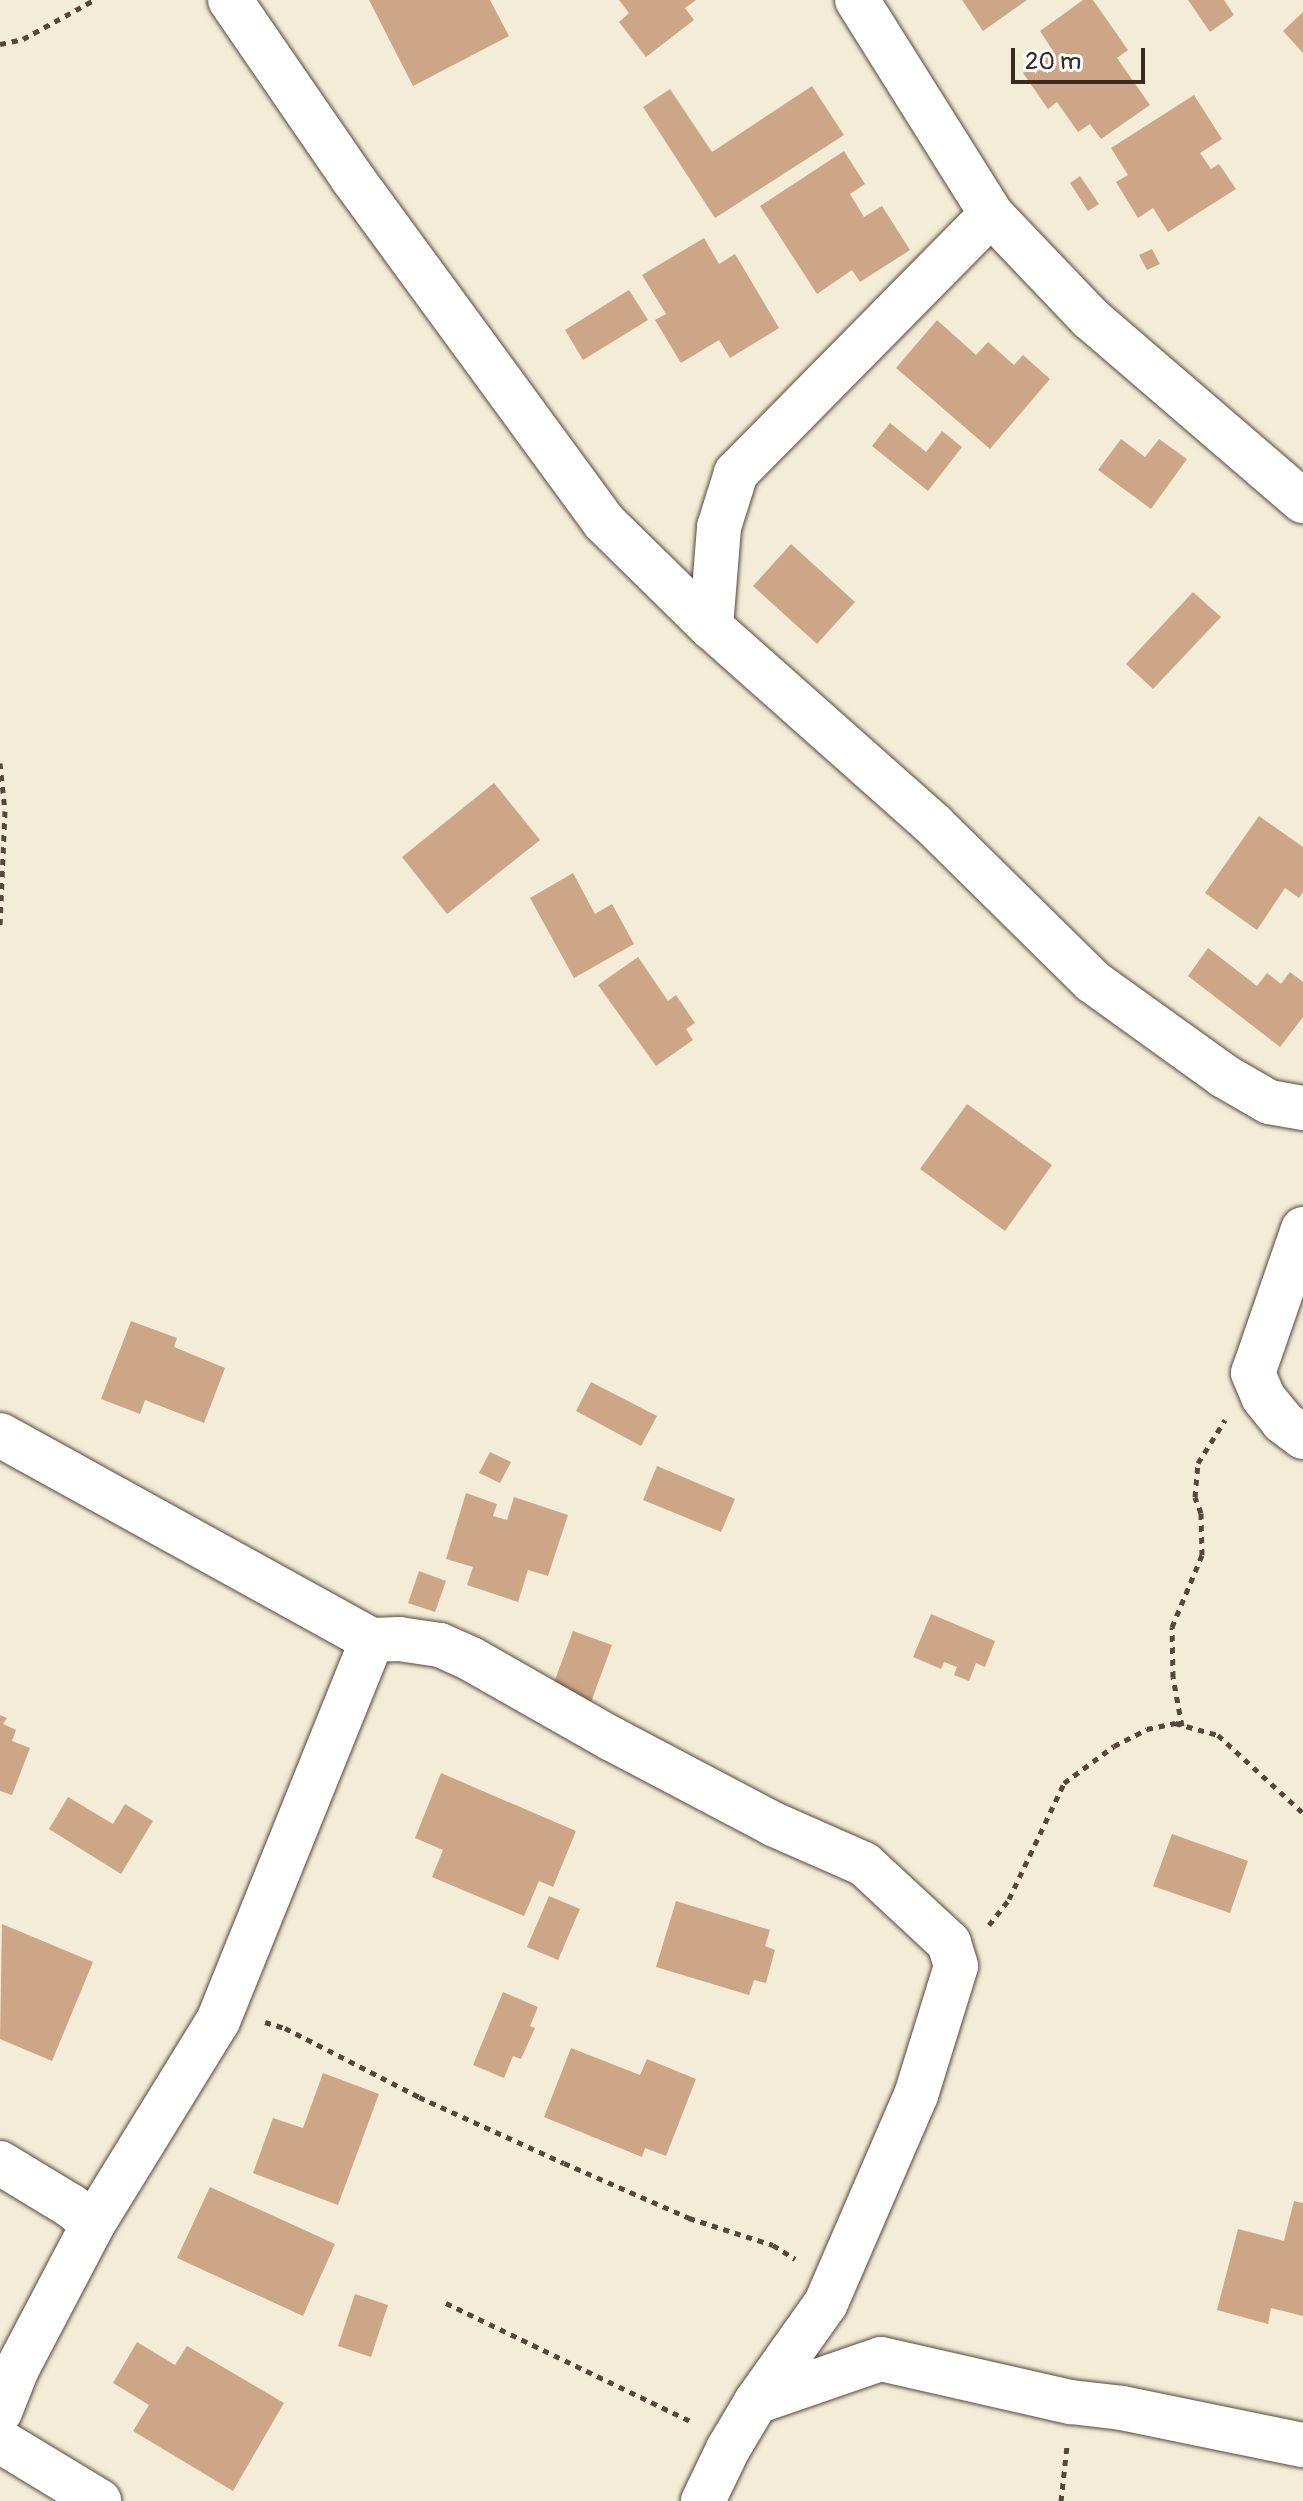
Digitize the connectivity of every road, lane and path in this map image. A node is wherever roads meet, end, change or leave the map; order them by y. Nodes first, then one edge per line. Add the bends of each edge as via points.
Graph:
1 (94, 0) edge
2 (230, 0) edge
3 (857, 0) edge
4 (0, 44) edge
5 (991, 214) junction
6 (1303, 501) edge
7 (711, 627) junction
8 (0, 763) edge
9 (0, 926) edge
10 (1303, 1108) edge
11 (1303, 1229) edge
12 (1253, 1373) junction
13 (0, 1435) edge
14 (1303, 1437) edge
15 (372, 1640) junction
16 (1182, 1726) junction
17 (1303, 1813) edge
18 (956, 1966) junction
19 (218, 2021) junction
20 (0, 2163) edge
21 (93, 2224) junction
22 (446, 2303) dead end
23 (823, 2309) junction
24 (881, 2359) junction
25 (756, 2402) junction
26 (1071, 2402) junction
27 (0, 2412) edge
28 (0, 2441) edge
29 (1303, 2445) edge
30 (728, 2449) junction
31 (99, 2501) edge
32 (703, 2501) edge
33 (1061, 2501) edge

1 - 4 path via 23,39
2 - 7 street via 370,203 604,522
3 - 5 street
5 - 6 street via 1090,318
5 - 7 street via 736,473 719,527
7 - 10 street via 933,824 1092,981 1224,1076 1269,1102
8 - 9 path via 5,811
11 - 12 street
12 - 14 street via 1263,1397
12 - 16 path via 1198,1463 1195,1497 1201,1513 1202,1555 1176,1614 1170,1646
13 - 15 street
15 - 18 street via 440,1645 760,1817 864,1864 949,1943
15 - 19 street
16 - 17 path via 1218,1735
16 - 18 path via 1147,1729 1064,1783 1009,1899
18 - 23 street via 916,2095
19 - 21 street
19 - 23 path via 254,2019 285,2028 564,2163 689,2218 773,2245 795,2259
20 - 21 street
21 - 27 street
22 - 30 path via 687,2418
23 - 24 street
23 - 25 street
24 - 25 street
24 - 26 street
25 - 30 street
26 - 29 street
26 - 33 path
28 - 31 street
30 - 32 street

